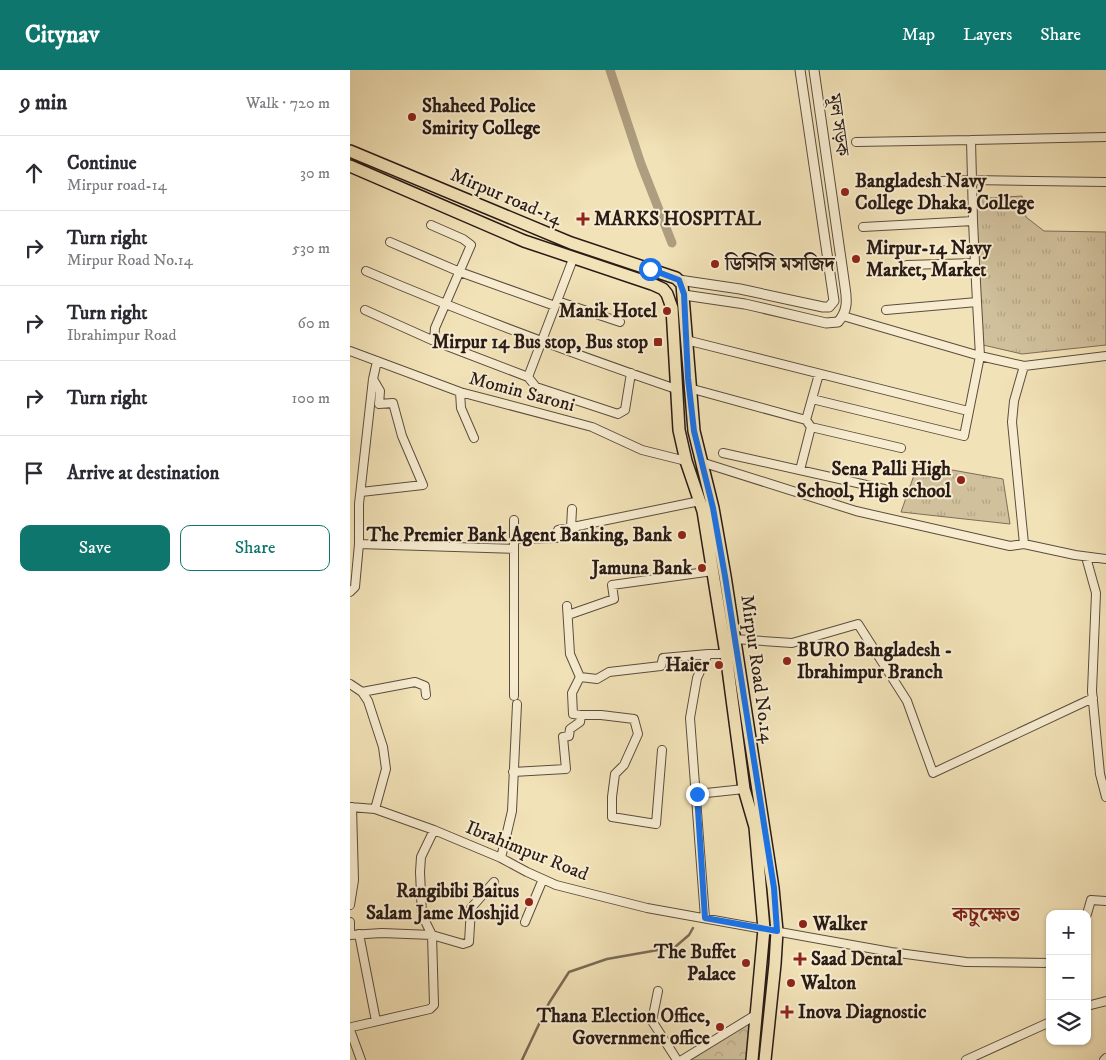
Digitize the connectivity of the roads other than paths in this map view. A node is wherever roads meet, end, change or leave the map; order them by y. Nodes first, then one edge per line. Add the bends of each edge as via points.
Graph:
1 (800, 70) edge
2 (814, 70) edge
3 (1106, 137) edge
4 (971, 140) junction
5 (856, 142) dead end
6 (350, 151) edge
7 (350, 166) edge
8 (972, 180) junction
9 (1106, 182) edge
10 (874, 183) junction
11 (864, 184) dead end
12 (431, 225) dead end
13 (900, 225) junction
14 (891, 226) dead end
15 (390, 242) dead end
16 (573, 259) junction
17 (936, 264) junction
18 (907, 265) dead end
19 (366, 271) dead end
20 (460, 272) junction
21 (682, 286) junction
22 (834, 302) joint
23 (556, 303) junction
24 (950, 304) junction
25 (446, 306) junction
26 (365, 310) dead end
27 (886, 310) dead end
28 (843, 316) junction
29 (620, 322) dead end
30 (686, 340) junction
31 (434, 341) junction
32 (541, 342) junction
33 (350, 351) edge
34 (980, 356) junction
35 (1106, 356) edge
36 (377, 361) junction
37 (1024, 366) junction
38 (631, 373) junction
39 (820, 374) junction
40 (528, 377) junction
41 (372, 379) junction
42 (689, 388) junction
43 (676, 389) junction
44 (460, 392) junction
45 (812, 399) junction
46 (968, 411) junction
47 (806, 420) junction
48 (811, 427) junction
49 (474, 438) dead end
50 (901, 448) dead end
51 (723, 453) dead end
52 (686, 461) junction
53 (701, 462) junction
54 (800, 470) junction
55 (884, 489) dead end
56 (361, 492) junction
57 (700, 501) junction
58 (350, 504) edge
59 (359, 504) junction
60 (572, 509) dead end
61 (514, 520) dead end
62 (571, 528) junction
63 (514, 539) junction
64 (359, 544) junction
65 (1024, 544) junction
66 (514, 549) junction
67 (1086, 557) junction
68 (1106, 559) edge
69 (713, 571) junction
70 (350, 592) edge
71 (567, 606) dead end
72 (568, 615) junction
73 (734, 639) junction
74 (708, 654) junction
75 (726, 654) junction
76 (580, 677) junction
77 (350, 684) edge
78 (362, 692) junction
79 (426, 696) dead end
80 (1093, 698) junction
81 (581, 715) junction
82 (662, 750) dead end
83 (513, 772) junction
84 (744, 789) junction
85 (697, 794) junction
86 (1106, 797) edge
87 (351, 807) edge
88 (375, 809) junction
89 (434, 830) junction
90 (502, 858) junction
91 (543, 879) junction
92 (494, 882) dead end
93 (1106, 901) edge
94 (350, 905) edge
95 (1088, 910) edge
96 (705, 918) junction
97 (350, 922) edge
98 (525, 922) dead end
99 (764, 930) junction
100 (777, 931) junction
101 (359, 934) junction
102 (350, 935) edge
103 (432, 935) junction
104 (1046, 963) edge
105 (658, 991) dead end
106 (1106, 1001) edge
107 (1091, 1005) edge
108 (757, 1014) junction
109 (376, 1021) junction
110 (1046, 1024) edge
111 (350, 1030) edge
112 (988, 1051) junction
113 (361, 1060) edge
114 (677, 1060) edge
115 (682, 1060) edge
116 (752, 1060) edge
117 (765, 1060) edge
118 (966, 1060) edge
119 (989, 1060) edge

1 - 22 street, মূল সড়ক
2 - 28 street, মূল সড়ক via 847,303
3 - 4 street
4 - 5 street
4 - 10 street via 972,180
6 - 21 main road, Mirpur road-14
7 - 16 main road via 515,238
8 - 9 street
8 - 10 street
8 - 13 street via 973,221
10 - 11 street
12 - 20 street via 469,242 470,248
13 - 14 street
13 - 17 street via 973,221 975,263
15 - 20 street
16 - 23 street
16 - 43 main road, Mirpur Road No.14 via 663,288 670,299 674,320
17 - 18 street
17 - 24 street via 975,263 976,302
19 - 25 street
20 - 23 street
20 - 25 street
21 - 22 street, Mirpur road-14 via 731,288 823,307
21 - 28 street, Mirpur road-14 via 826,323 838,322
21 - 30 main road, Mirpur Road No.14
23 - 29 street
23 - 32 street
24 - 27 street
24 - 34 street via 976,302
25 - 31 street via 435,328
25 - 32 street
26 - 31 street
28 - 34 street
30 - 39 street
30 - 42 main road, Mirpur Road No.14
31 - 40 street
32 - 38 street
32 - 40 street
33 - 36 street, Momin Saroni
34 - 37 street
34 - 46 street
35 - 37 street
36 - 41 street
36 - 44 street, Momin Saroni
37 - 65 street via 1012,422
38 - 40 street via 625,410 618,414 536,387
38 - 43 street
39 - 45 street
39 - 46 street
41 - 56 street
41 - 56 street via 380,390 379,404 393,404 402,436 423,485
42 - 47 street
42 - 53 main road, Mirpur Road No.14
43 - 52 main road, Mirpur Road No.14 via 679,430
44 - 49 street via 461,408
44 - 52 street, Momin Saroni via 592,427 642,450
45 - 46 street via 964,436
45 - 47 street
47 - 48 street
48 - 50 street
48 - 54 street
51 - 54 street
52 - 57 main road, Mirpur Road No.14
53 - 65 street via 856,511 1010,546
53 - 73 main road, Mirpur Road No.14 via 713,508
54 - 55 street
56 - 59 street
57 - 62 street
57 - 69 main road, Mirpur Road No.14
58 - 59 street
59 - 64 street
60 - 62 street
61 - 63 street
62 - 63 street via 558,530 556,538
63 - 66 street
64 - 66 street
64 - 70 street via 355,587
65 - 67 street
66 - 83 street via 516,700
67 - 68 street
67 - 80 street via 1096,593
69 - 72 street via 612,585 614,600
69 - 75 main road, Mirpur Road No.14
71 - 72 street
72 - 76 street via 570,654
73 - 80 street via 792,643 858,624 907,701 933,773
73 - 100 main road, Mirpur Road No.14 via 774,888
74 - 75 street
74 - 76 street via 663,658 661,666 609,672 597,679
74 - 85 street via 697,678 690,718
75 - 84 main road, Mirpur Road No.14
76 - 81 street via 572,693 573,714
77 - 78 street
78 - 79 street via 415,682 425,686
78 - 88 street via 384,747 386,769
80 - 86 street via 1100,774
81 - 82 street via 634,719 638,734 624,765 615,774 612,817 656,824
81 - 83 street via 580,722 570,729 569,736 563,737 566,769
83 - 90 street via 511,820
84 - 85 street
84 - 99 main road, Mirpur Road No.14 via 755,828
85 - 96 street
87 - 88 street, Ibrahimpur Road
87 - 94 street via 354,880
88 - 89 street, Ibrahimpur Road
89 - 90 street, Ibrahimpur Road
89 - 103 street via 420,857 422,915
90 - 91 street, Ibrahimpur Road
91 - 96 street, Ibrahimpur Road via 595,896
91 - 98 street
92 - 103 street via 471,908 469,942 463,944
93 - 95 street via 1091,900
96 - 99 street, Ibrahimpur Road
97 - 102 street
99 - 100 street, Ibrahimpur Road
99 - 108 main road, Mirpur Road No.14
100 - 104 street, Ibrahimpur Road via 891,952 991,964
100 - 117 main road, Mirpur Road No.14
101 - 102 street
101 - 103 street
101 - 109 street
103 - 109 street via 433,1008
105 - 114 street via 652,1021
106 - 107 street
108 - 115 street
108 - 116 main road, Mirpur Road No.14
109 - 111 street
110 - 112 street
111 - 113 street
112 - 118 street
112 - 119 street

